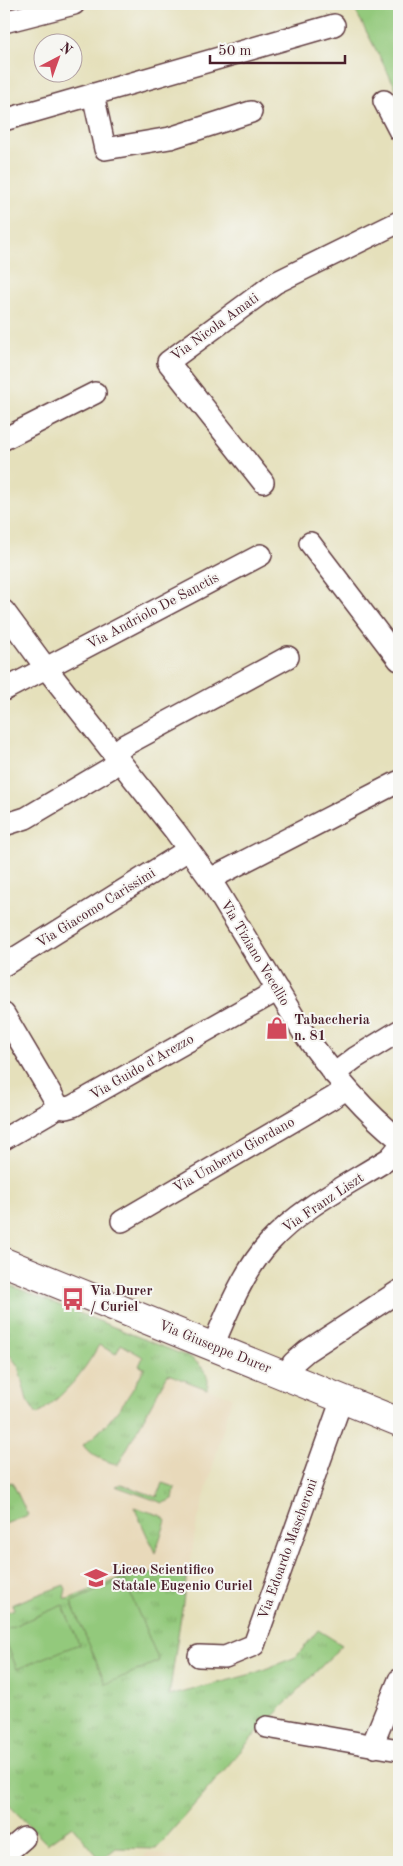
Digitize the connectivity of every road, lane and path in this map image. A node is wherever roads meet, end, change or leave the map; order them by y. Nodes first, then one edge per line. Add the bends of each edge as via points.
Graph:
1 (74, 4) edge
2 (4, 22) edge
3 (334, 25) dead end
4 (93, 94) junction
5 (384, 101) dead end
6 (251, 112) dead end
7 (4, 120) edge
8 (399, 130) edge
9 (399, 222) edge
10 (95, 393) dead end
11 (4, 439) edge
12 (263, 482) dead end
13 (310, 542) dead end
14 (261, 555) dead end
15 (4, 611) edge
16 (288, 657) dead end
17 (399, 660) edge
18 (46, 668) junction
19 (4, 690) edge
20 (116, 757) junction
21 (398, 782) dead end
22 (4, 825) edge
23 (188, 850) junction
24 (210, 879) junction
25 (4, 965) edge
26 (278, 990) junction
27 (4, 1014) edge
28 (399, 1031) edge
29 (340, 1081) junction
30 (59, 1107) junction
31 (4, 1139) edge
32 (399, 1140) edge
33 (399, 1147) edge
34 (122, 1221) dead end
35 (4, 1262) edge
36 (394, 1302) edge
37 (213, 1346) junction
38 (289, 1377) junction
39 (342, 1399) junction
40 (399, 1422) edge
41 (198, 1656) dead end
42 (399, 1680) edge
43 (267, 1727) dead end
44 (375, 1747) junction
45 (399, 1750) edge
46 (24, 1838) dead end
47 (4, 1855) edge

1 - 2 street
3 - 4 street
4 - 6 street via 104,149 170,138
4 - 7 street
5 - 8 street
9 - 12 street, Via Nicola Amati via 275,283 168,362
10 - 11 street
13 - 17 street
14 - 18 street, Via Andriolo De Sanctis
15 - 18 street, Via Tiziano Vecellio
16 - 20 street via 125,745
18 - 19 street, Via Andriolo De Sanctis
18 - 20 street, Via Tiziano Vecellio
20 - 22 street via 109,769 26,818
20 - 23 street, Via Tiziano Vecellio
21 - 24 street
23 - 24 street, Via Tiziano Vecellio
23 - 25 street, Via Giacomo Carissimi
24 - 26 street, Via Tiziano Vecellio
26 - 29 street, Via Tiziano Vecellio via 303,1032
26 - 30 street, Via Guido d'Arezzo via 74,1106
27 - 30 street
28 - 29 street, Via Umberto Giordano via 355,1058
29 - 32 street, Via Tiziano Vecellio via 373,1118
29 - 34 street, Via Umberto Giordano via 334,1097
30 - 31 street, Via Guido d'Arezzo
33 - 37 street, Via Franz Liszt via 390,1158 314,1205 268,1244 234,1300
35 - 37 street, Via Giuseppe Durer
36 - 38 street via 307,1351 293,1363
37 - 38 street, Via Giuseppe Durer
38 - 39 street, Via Giuseppe Durer
39 - 40 street, Via Giuseppe Durer
39 - 41 street, Via Edoardo Mascheroni via 254,1645 225,1657
42 - 44 street via 376,1736
43 - 44 street
44 - 45 street
46 - 47 street

